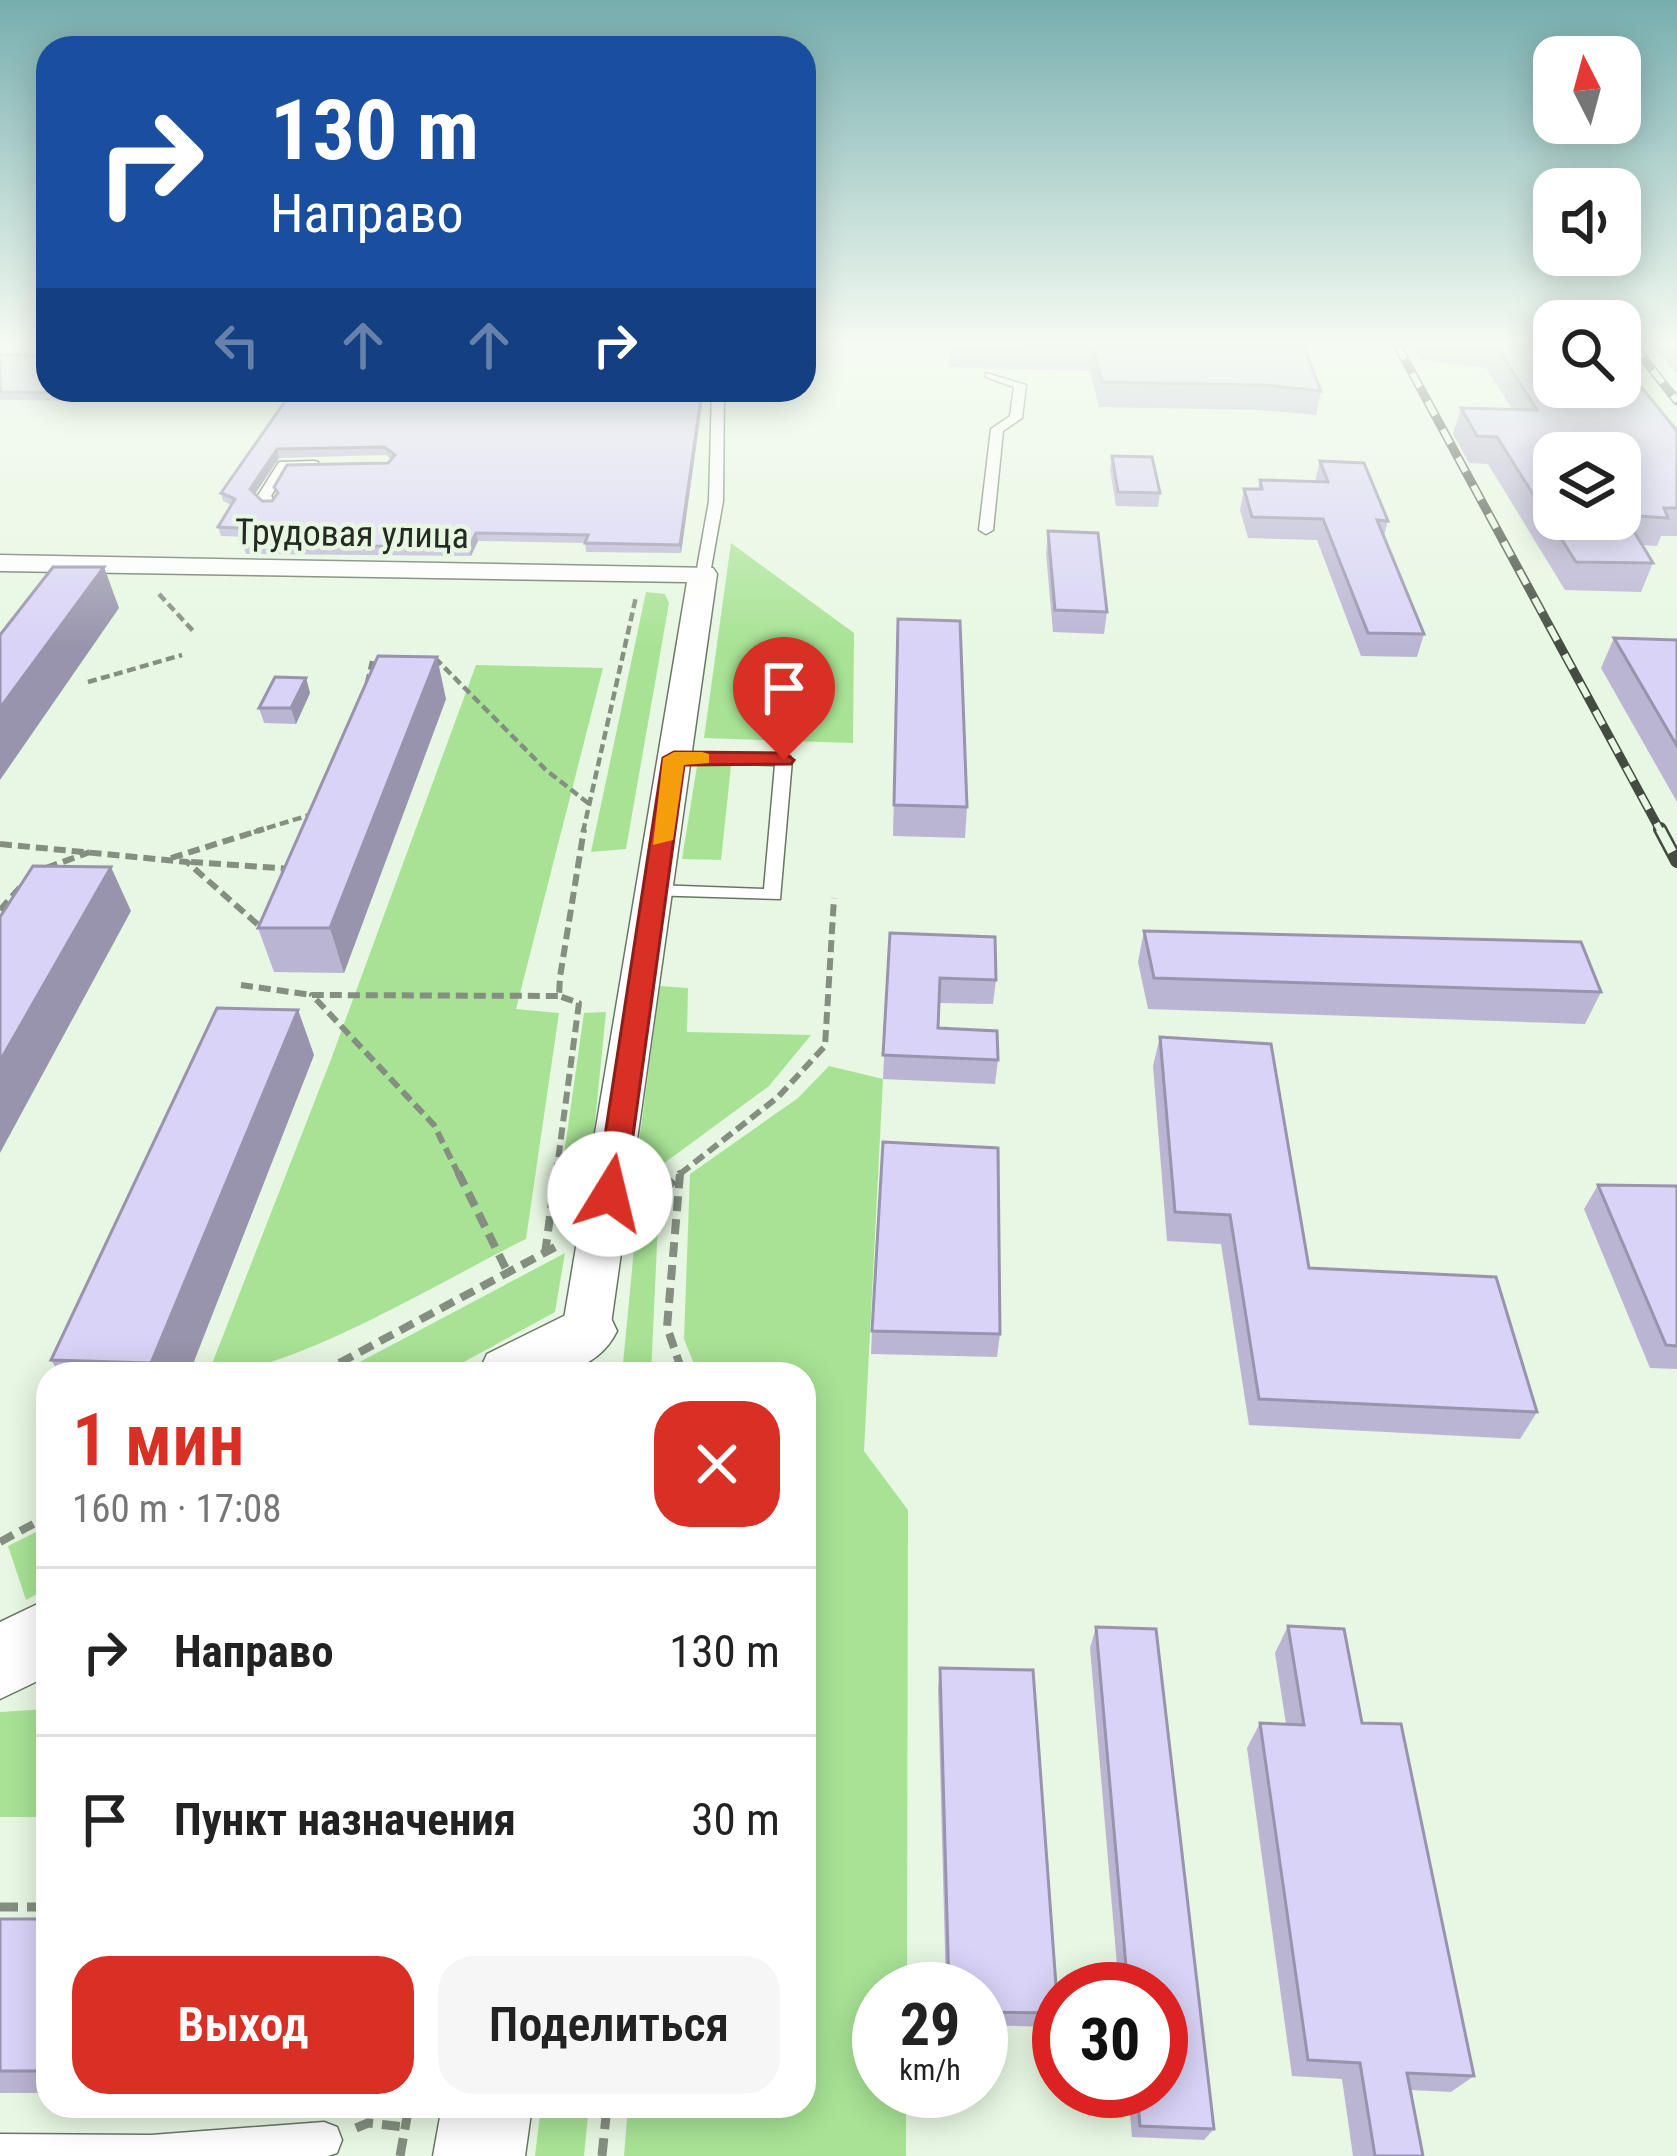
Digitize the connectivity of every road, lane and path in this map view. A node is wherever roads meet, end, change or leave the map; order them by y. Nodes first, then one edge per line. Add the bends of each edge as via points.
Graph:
1 (717, 446) edge
2 (995, 446) edge
3 (324, 465) edge
4 (269, 502) edge
5 (986, 530) dead end
6 (0, 562) edge
7 (703, 574) junction
8 (170, 588) dead end
9 (637, 591) dead end
10 (195, 633) dead end
11 (182, 655) dead end
12 (373, 657) edge
13 (435, 658) edge
14 (88, 682) dead end
15 (367, 685) edge
16 (674, 758) junction
17 (589, 804) junction
18 (316, 813) edge
19 (0, 844) edge
20 (94, 850) junction
21 (166, 860) junction
22 (187, 862) junction
23 (292, 869) edge
24 (654, 891) junction
25 (835, 898) dead end
26 (0, 910) edge
27 (265, 931) edge
28 (241, 985) dead end
29 (312, 995) junction
30 (559, 996) junction
31 (680, 1174) junction
32 (605, 1227) junction
33 (545, 1254) junction
34 (509, 1274) junction
35 (583, 1352) edge
36 (342, 1362) edge
37 (550, 1362) edge
38 (678, 1362) edge
39 (36, 1522) edge
40 (0, 1541) edge
41 (0, 1907) edge
42 (36, 1907) edge
43 (606, 2118) edge
44 (457, 2130) edge
45 (324, 2140) joint
46 (0, 2152) edge
47 (179, 2154) edge
48 (400, 2156) edge
49 (602, 2156) edge

1 - 7 lane
2 - 5 lane
3 - 4 lane via 283,466 264,497
6 - 7 street, Трудовая улица
7 - 16 street
8 - 10 path via 152,588
9 - 17 path
11 - 14 path
12 - 15 path
13 - 17 path via 481,697 515,743
16 - 24 street
16 - 24 lane via 784,760 773,895
17 - 30 path
18 - 21 path
19 - 20 path
20 - 21 path
20 - 26 path via 47,867
21 - 22 path
22 - 23 path
22 - 27 path
24 - 32 street
25 - 31 path via 825,1046 778,1097
28 - 29 path
29 - 30 path
29 - 34 path via 434,1125
30 - 33 path via 579,1003
31 - 32 path via 631,1227
31 - 38 path via 667,1327
32 - 33 path via 587,1227
32 - 35 street
33 - 34 path
34 - 36 path
35 - 37 street
39 - 40 path
41 - 42 path
43 - 49 path
44 - 45 path via 368,2123
44 - 48 path
45 - 47 lane
46 - 47 lane

